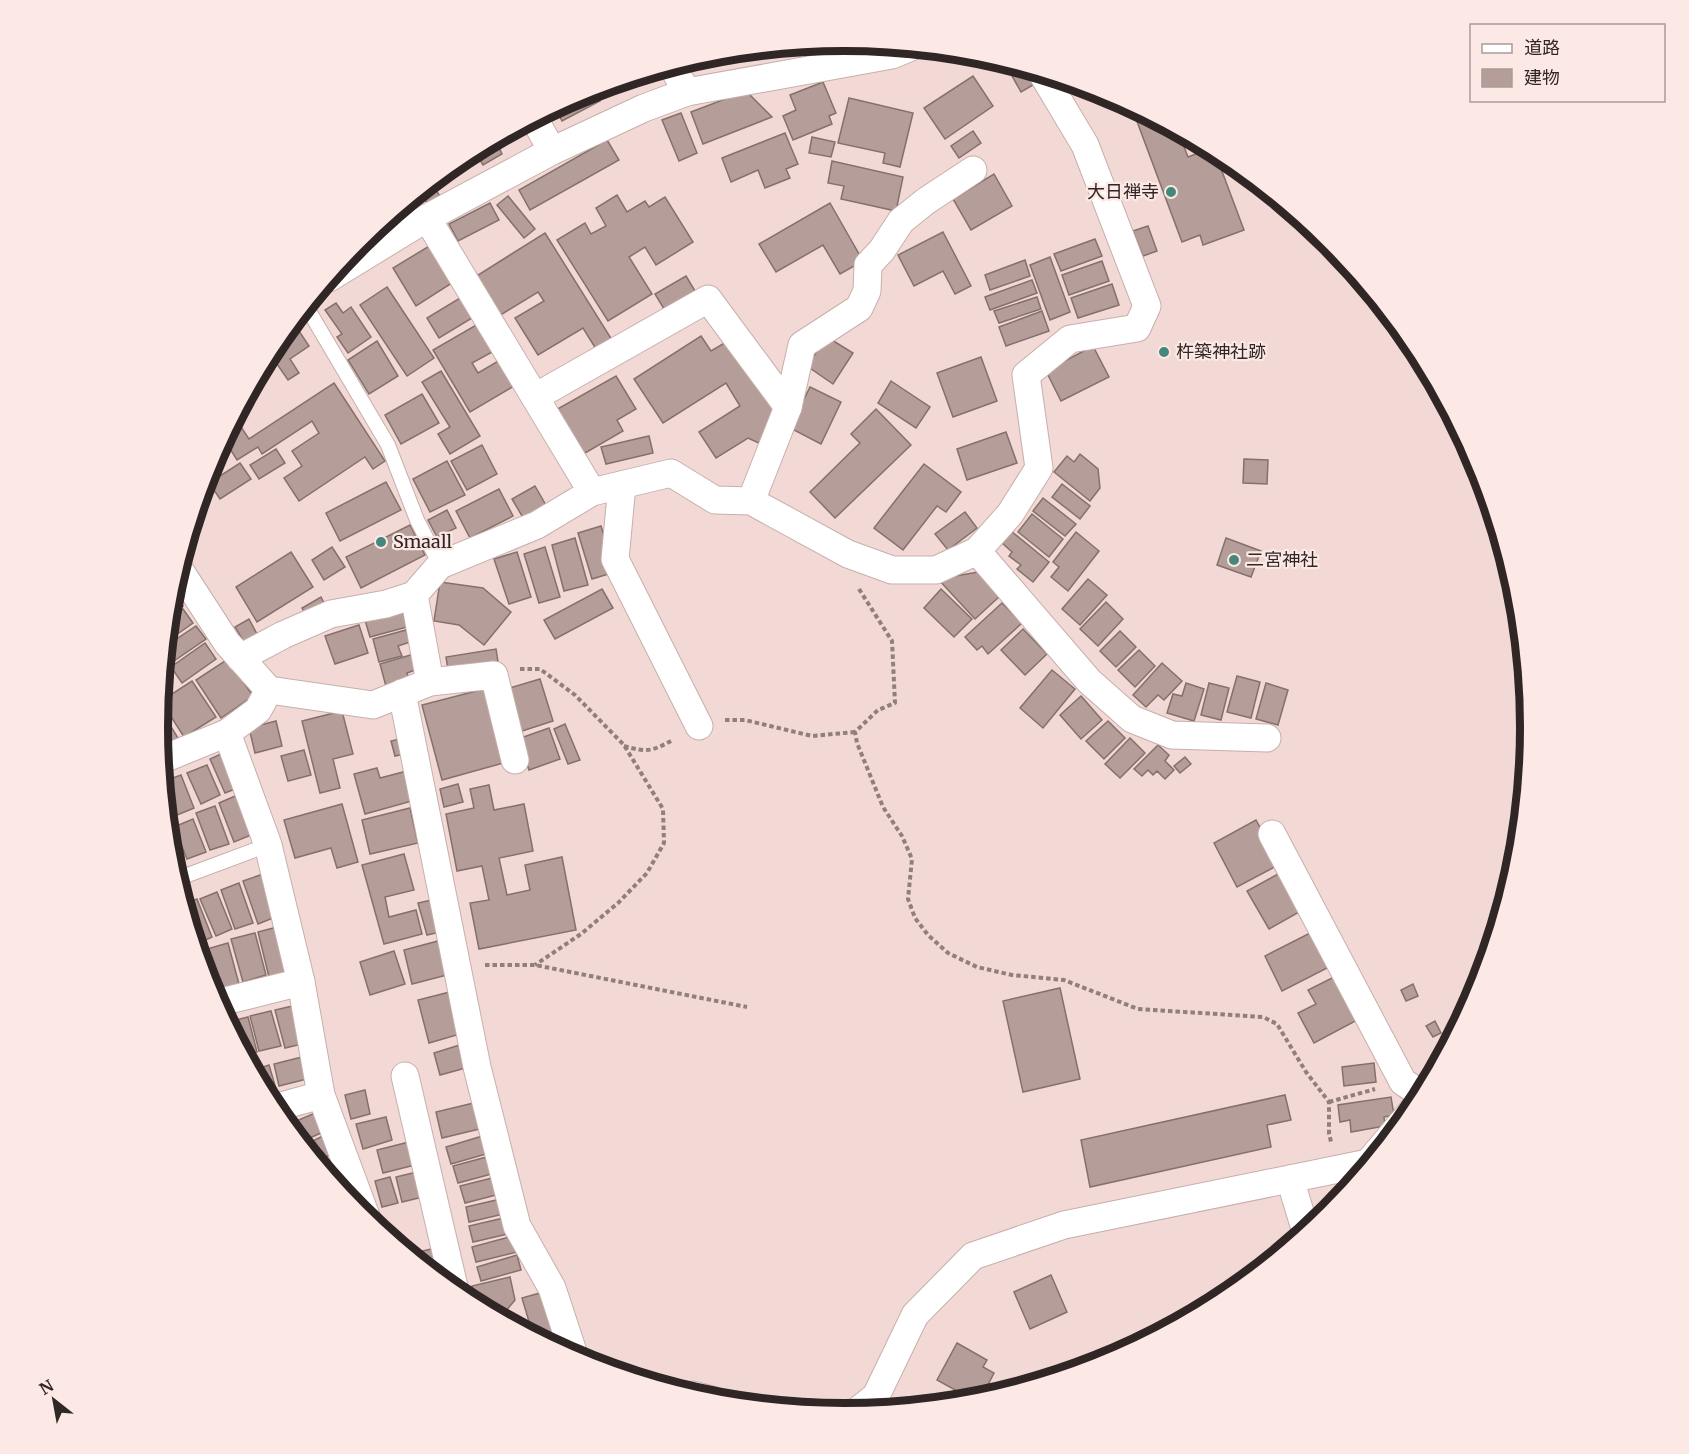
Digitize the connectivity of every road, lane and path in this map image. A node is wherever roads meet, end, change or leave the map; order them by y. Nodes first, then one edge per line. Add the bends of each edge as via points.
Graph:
1 (897, 53) edge
2 (676, 73) edge
3 (1047, 82) edge
4 (687, 92) junction
5 (538, 125) edge
6 (552, 151) junction
7 (974, 170) dead end
8 (427, 218) junction
9 (358, 258) edge
10 (310, 313) edge
11 (535, 397) junction
12 (788, 407) junction
13 (622, 485) junction
14 (592, 492) junction
15 (751, 501) junction
16 (978, 550) junction
17 (848, 554) junction
18 (440, 565) junction
19 (185, 578) edge
20 (414, 595) junction
21 (240, 658) junction
22 (494, 675) junction
23 (430, 682) junction
24 (268, 690) junction
25 (402, 693) junction
26 (699, 726) junction
27 (855, 732) junction
28 (227, 733) junction
29 (1267, 738) dead end
30 (624, 745) junction
31 (169, 757) edge
32 (515, 760) dead end
33 (1272, 834) dead end
34 (268, 845) junction
35 (185, 876) edge
36 (535, 965) junction
37 (457, 969) junction
38 (301, 982) junction
39 (227, 1001) edge
40 (747, 1007) dead end
41 (405, 1076) dead end
42 (1413, 1088) edge
43 (321, 1095) junction
44 (1329, 1102) junction
45 (284, 1105) edge
46 (1360, 1165) edge
47 (1338, 1169) junction
48 (1290, 1179) junction
49 (359, 1198) edge
50 (1303, 1223) edge
51 (452, 1276) edge
52 (571, 1345) edge
53 (868, 1402) edge

1 - 4 street
2 - 4 street
3 - 16 street via 1085,145 1148,306 1137,328 1070,339 1026,375 1039,468 1010,514
4 - 6 street
5 - 6 street
6 - 8 street
7 - 12 street via 901,221 868,265 867,291 859,308 802,345
8 - 9 street
8 - 11 street
10 - 18 lane via 388,445 417,520
11 - 12 street via 708,299
11 - 14 street
12 - 15 street
13 - 14 street
13 - 15 street via 671,473 715,500
13 - 26 street via 615,559
14 - 18 street via 537,525
15 - 17 street
16 - 17 street via 936,570 892,570
16 - 29 street via 1089,681 1132,719 1172,735
17 - 27 path via 855,584 892,641 895,703 878,710
18 - 20 street
19 - 21 street
20 - 21 street via 332,614
20 - 23 street
21 - 24 street
22 - 23 street
22 - 30 path via 540,669 575,694
22 - 32 street
23 - 25 street
24 - 25 street via 373,705
24 - 28 street via 258,710
25 - 37 street
26 - 27 path via 745,720 812,736
26 - 30 path via 653,750 643,752
27 - 44 path via 882,807 912,859 908,899 915,918 948,953 977,967 1065,980 1138,1009 1263,1017 1277,1024 1305,1072
28 - 31 street
28 - 34 street
30 - 36 path via 663,808 664,843 647,873 618,903
33 - 42 street
34 - 35 lane
34 - 38 street
36 - 37 path
36 - 40 path
37 - 52 street via 517,1226 552,1288
38 - 39 street
38 - 43 street
41 - 51 street
42 - 44 path
43 - 45 street
43 - 49 street
44 - 47 path via 1329,1133
46 - 47 street
47 - 48 street
48 - 50 street
48 - 53 street via 1064,1225 973,1256 915,1315 876,1396

